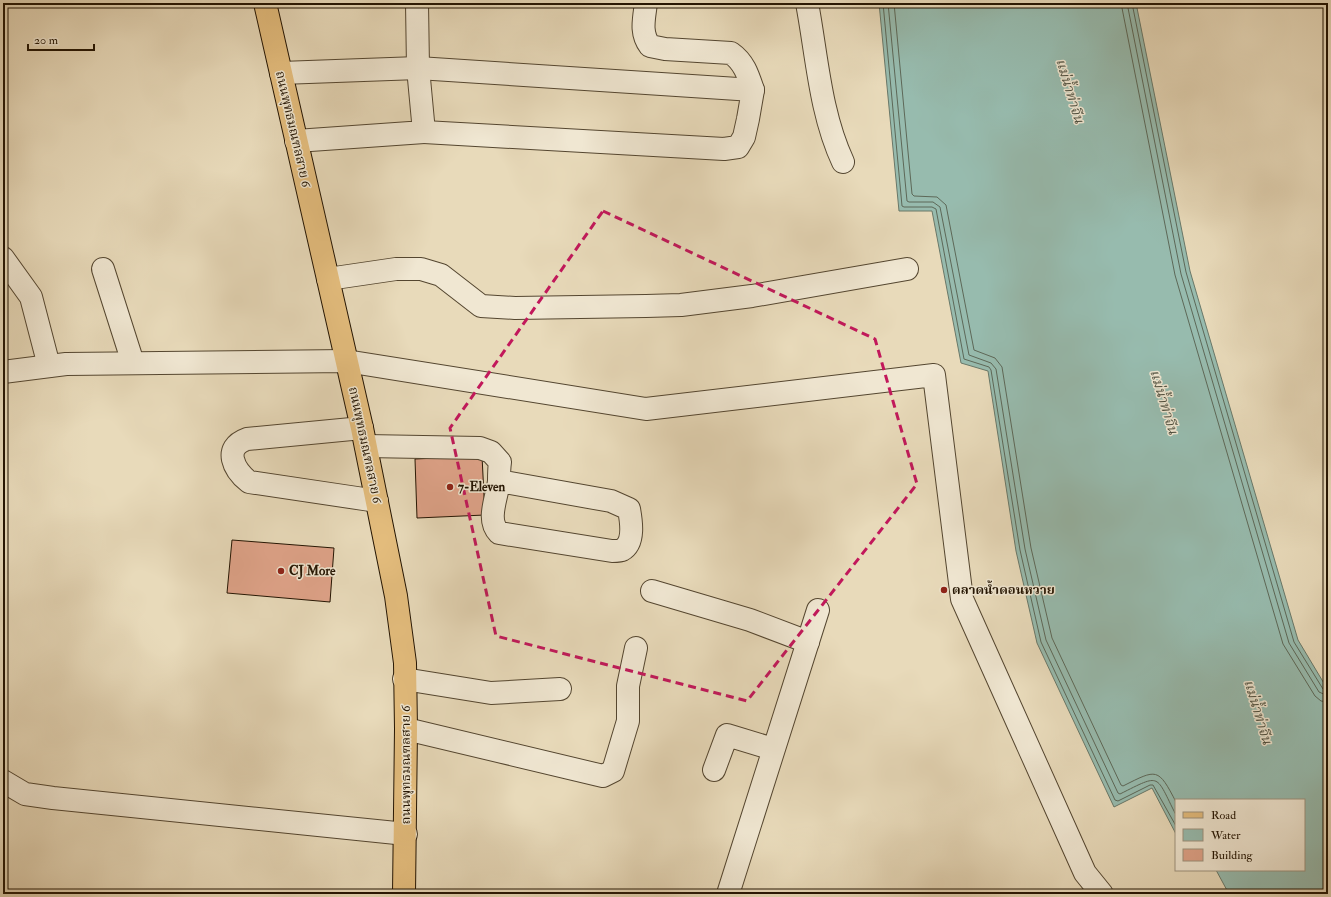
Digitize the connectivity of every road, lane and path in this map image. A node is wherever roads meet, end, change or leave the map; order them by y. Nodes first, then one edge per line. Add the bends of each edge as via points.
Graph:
1 (265, 3) edge
2 (417, 3) edge
3 (646, 3) edge
4 (806, 3) edge
5 (418, 68) junction
6 (281, 73) junction
7 (753, 90) junction
8 (424, 132) junction
9 (296, 141) junction
10 (843, 162) dead end
11 (3, 258) edge
12 (103, 269) dead end
13 (907, 269) dead end
14 (328, 279) junction
15 (346, 361) junction
16 (133, 363) junction
17 (49, 366) junction
18 (3, 372) edge
19 (364, 437) junction
20 (499, 481) junction
21 (377, 501) junction
22 (652, 590) dead end
23 (818, 610) dead end
24 (808, 642) junction
25 (636, 648) dead end
26 (404, 679) junction
27 (560, 689) dead end
28 (406, 729) junction
29 (773, 749) junction
30 (714, 770) dead end
31 (3, 781) edge
32 (406, 834) junction
33 (404, 894) edge
34 (728, 894) edge
35 (1102, 894) edge

1 - 6 main road, ถนนพุทธมณฑลสาย 6
2 - 5 street
3 - 7 street via 643,27 646,41 650,46 731,53 745,69
4 - 10 street via 827,118
5 - 6 street
5 - 7 street
5 - 8 street
6 - 9 main road, ถนนพุทธมณฑลสาย 6
7 - 8 street via 744,137 738,147 724,149
8 - 9 street
9 - 14 main road, ถนนพุทธมณฑลสาย 6
11 - 17 street via 31,297
12 - 16 street
13 - 14 street via 724,300 646,306 481,306 441,275 420,269 396,269
14 - 15 main road, ถนนพุทธมณฑลสาย 6
15 - 16 street
15 - 19 main road, ถนนพุทธมณฑลสาย 6
15 - 35 street via 646,408 934,375 962,600 1085,873
16 - 17 street
17 - 18 street
19 - 20 street via 480,448 491,452 500,462
19 - 21 main road, ถนนพุทธมณฑลสาย 6
19 - 21 street via 247,439 240,441 234,448 232,461 240,475 249,482
20 - 20 street via 621,505 629,509 629,543 622,550 612,552 499,533 494,528 492,514
21 - 26 main road, ถนนพุทธมณฑลสาย 6 via 396,596 405,663
22 - 24 street via 750,620
23 - 24 street
24 - 29 street
25 - 28 street via 628,686 628,721 613,771 603,776
26 - 27 street via 491,694
26 - 28 main road, ถนนพุทธมณฑลสาย 6
28 - 32 main road, ถนนพุทธมณฑลสาย 6
29 - 30 street via 727,735
29 - 34 street
31 - 32 street via 25,794 53,798
32 - 33 main road, ถนนพุทธมณฑลสาย 6

